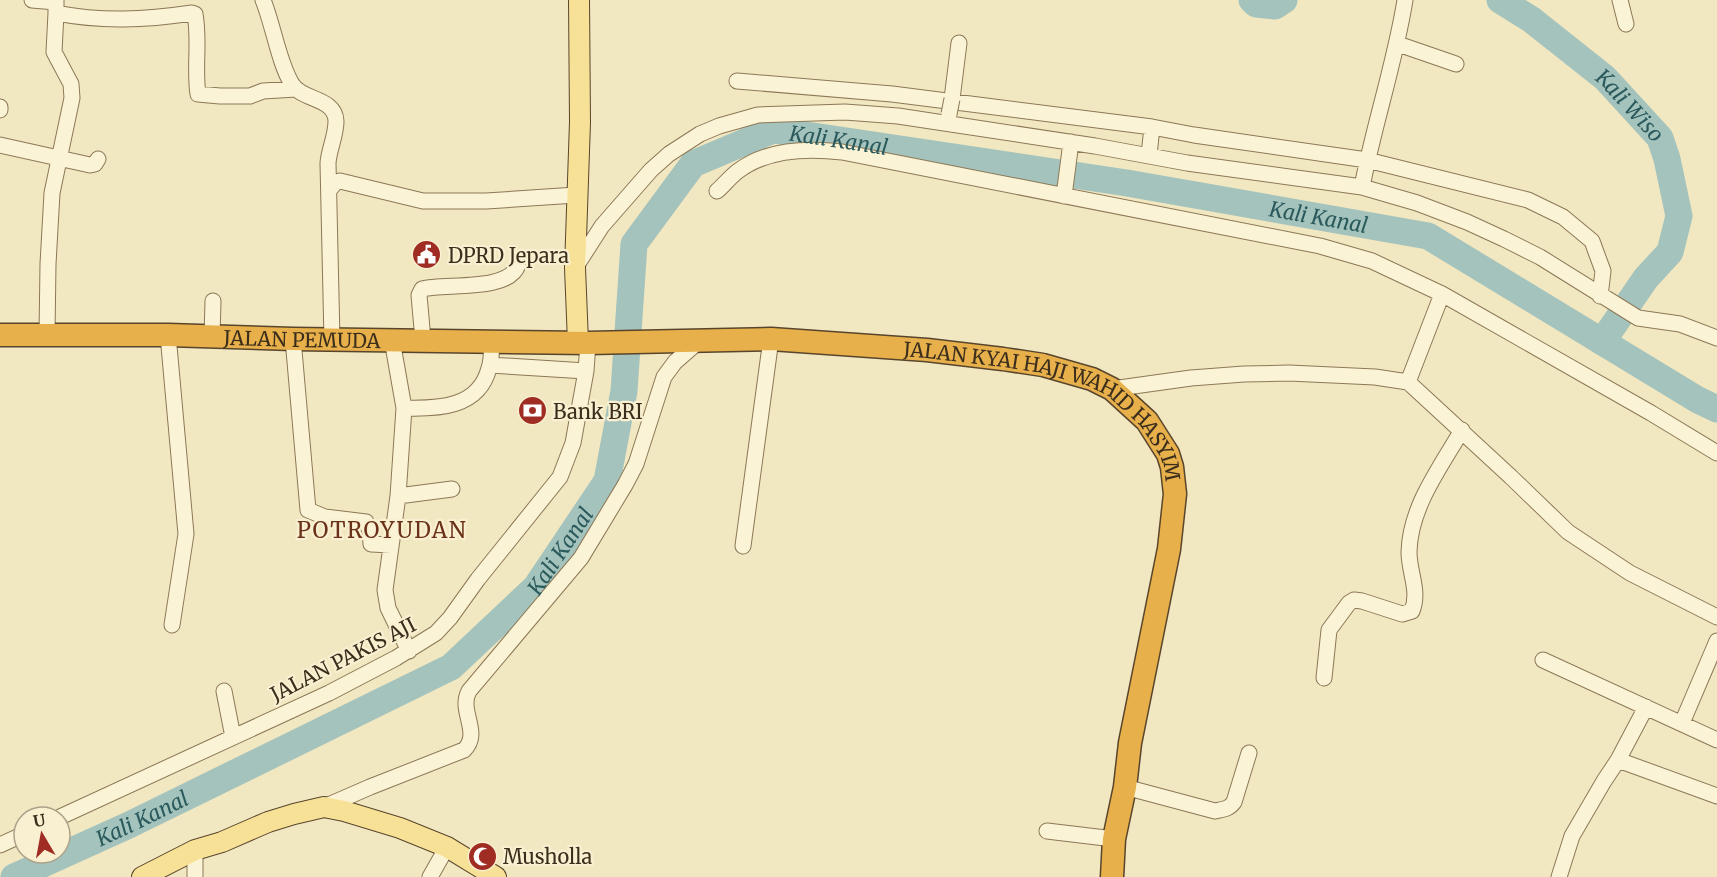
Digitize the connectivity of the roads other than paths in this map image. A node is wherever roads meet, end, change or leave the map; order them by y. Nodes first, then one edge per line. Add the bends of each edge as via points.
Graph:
1 (32, 0) edge
2 (263, 0) edge
3 (579, 0) edge
4 (1405, 0) edge
5 (1620, 0) edge
6 (56, 5) edge
7 (177, 7) edge
8 (1626, 24) dead end
9 (959, 43) dead end
10 (1398, 44) junction
11 (1456, 64) dead end
12 (737, 81) dead end
13 (296, 89) junction
14 (950, 112) junction
15 (1152, 127) junction
16 (1071, 143) junction
17 (0, 145) edge
18 (1149, 155) junction
19 (1367, 158) junction
20 (60, 159) junction
21 (98, 159) dead end
22 (1363, 182) junction
23 (330, 189) junction
24 (717, 191) dead end
25 (576, 195) junction
26 (1064, 195) junction
27 (518, 265) dead end
28 (575, 268) junction
29 (1443, 294) junction
30 (1605, 299) junction
31 (213, 301) dead end
32 (0, 335) edge
33 (47, 335) junction
34 (168, 335) junction
35 (212, 337) junction
36 (1717, 338) edge
37 (293, 339) junction
38 (771, 339) junction
39 (332, 340) junction
40 (392, 340) junction
41 (423, 340) junction
42 (492, 341) junction
43 (691, 341) junction
44 (589, 343) junction
45 (490, 365) junction
46 (586, 371) junction
47 (1408, 382) junction
48 (1112, 389) junction
49 (404, 408) junction
50 (1462, 430) junction
51 (1717, 453) edge
52 (452, 489) dead end
53 (398, 496) junction
54 (391, 545) junction
55 (743, 546) dead end
56 (1717, 617) edge
57 (172, 625) dead end
58 (1717, 641) edge
59 (409, 651) junction
60 (1543, 660) dead end
61 (1324, 678) dead end
62 (224, 691) dead end
63 (1646, 707) junction
64 (1683, 723) junction
65 (233, 737) junction
66 (1717, 740) edge
67 (1249, 753) dead end
68 (1618, 760) junction
69 (1125, 787) junction
70 (1717, 796) edge
71 (324, 807) junction
72 (72, 811) edge
73 (1047, 831) dead end
74 (1114, 839) junction
75 (447, 847) junction
76 (195, 850) junction
77 (141, 877) edge
78 (195, 877) edge
79 (430, 877) edge
80 (496, 877) edge
81 (1112, 877) edge
82 (1559, 877) edge

1 - 6 street
2 - 13 street
3 - 25 main road
4 - 10 street
5 - 8 street
6 - 7 street via 85,18 121,20 159,18
6 - 20 street via 54,52 72,90
7 - 13 street via 195,14 198,94 250,96
9 - 14 street
10 - 11 street
10 - 19 street
12 - 15 street via 891,94
13 - 23 street via 330,107 335,116 328,163
14 - 16 street
14 - 28 street via 898,116 845,112 758,115 719,126 684,144 651,170 602,226
15 - 18 street
15 - 19 street
16 - 18 street
16 - 26 street
17 - 20 street
18 - 22 street via 1187,163
19 - 22 street
19 - 30 street via 1528,200 1563,217 1592,241 1603,271
20 - 21 street via 90,165
20 - 33 street via 52,193
22 - 30 street via 1467,222 1540,257
23 - 25 street via 340,181 434,201
23 - 39 street
24 - 26 street via 750,163 781,153 820,150
25 - 28 main road
26 - 29 street via 1320,246 1372,261
27 - 41 street via 514,274 497,282 422,289 419,295
28 - 44 main road
29 - 47 street
29 - 51 street
30 - 36 street via 1638,318 1680,324
31 - 35 street
32 - 33 highway, JALAN PEMUDA
33 - 34 highway, JALAN PEMUDA
34 - 35 highway, JALAN PEMUDA
34 - 57 street via 186,534
35 - 37 highway, JALAN PEMUDA
37 - 39 highway, JALAN PEMUDA
37 - 54 street via 308,510 325,517 366,522 371,544
38 - 43 highway, JALAN KYAI HAJI WAHID HASYIM
38 - 48 highway, JALAN KYAI HAJI WAHID HASYIM via 1003,359 1076,373
38 - 55 street
39 - 40 highway, JALAN PEMUDA
40 - 41 highway, JALAN PEMUDA
40 - 49 street
41 - 42 highway, JALAN PEMUDA
42 - 44 highway, JALAN PEMUDA
42 - 45 street
43 - 44 highway, JALAN PEMUDA
43 - 71 street via 664,377 636,464 581,558 469,691 465,705 470,723 469,745
44 - 46 street, JALAN PAKIS AJI
45 - 46 street
45 - 49 street via 483,383 465,400 434,409
46 - 59 street, JALAN PAKIS AJI via 573,443 560,477 450,618
47 - 48 street via 1375,377 1244,374
47 - 50 street
48 - 69 highway, JALAN KYAI HAJI WAHID HASYIM via 1147,421 1168,454 1175,494 1169,549 1130,743
49 - 53 street
50 - 56 street via 1568,532 1630,573
50 - 61 street via 1413,522 1409,553 1417,595 1412,611 1402,614 1362,601 1348,603 1329,630
52 - 53 street
53 - 54 street
54 - 59 street via 386,599
58 - 64 street
59 - 65 street, JALAN PAKIS AJI
60 - 63 street
62 - 65 street
63 - 64 street
63 - 68 street
64 - 66 street
65 - 72 street, JALAN PAKIS AJI
67 - 69 street via 1234,802 1224,809 1215,811
68 - 70 street
68 - 82 street via 1572,836
69 - 74 highway, JALAN KYAI HAJI WAHID HASYIM
71 - 75 main road via 400,828
71 - 76 main road
73 - 74 street
74 - 81 highway, JALAN KYAI HAJI WAHID HASYIM
75 - 79 street
75 - 80 main road
76 - 77 main road
76 - 78 street

